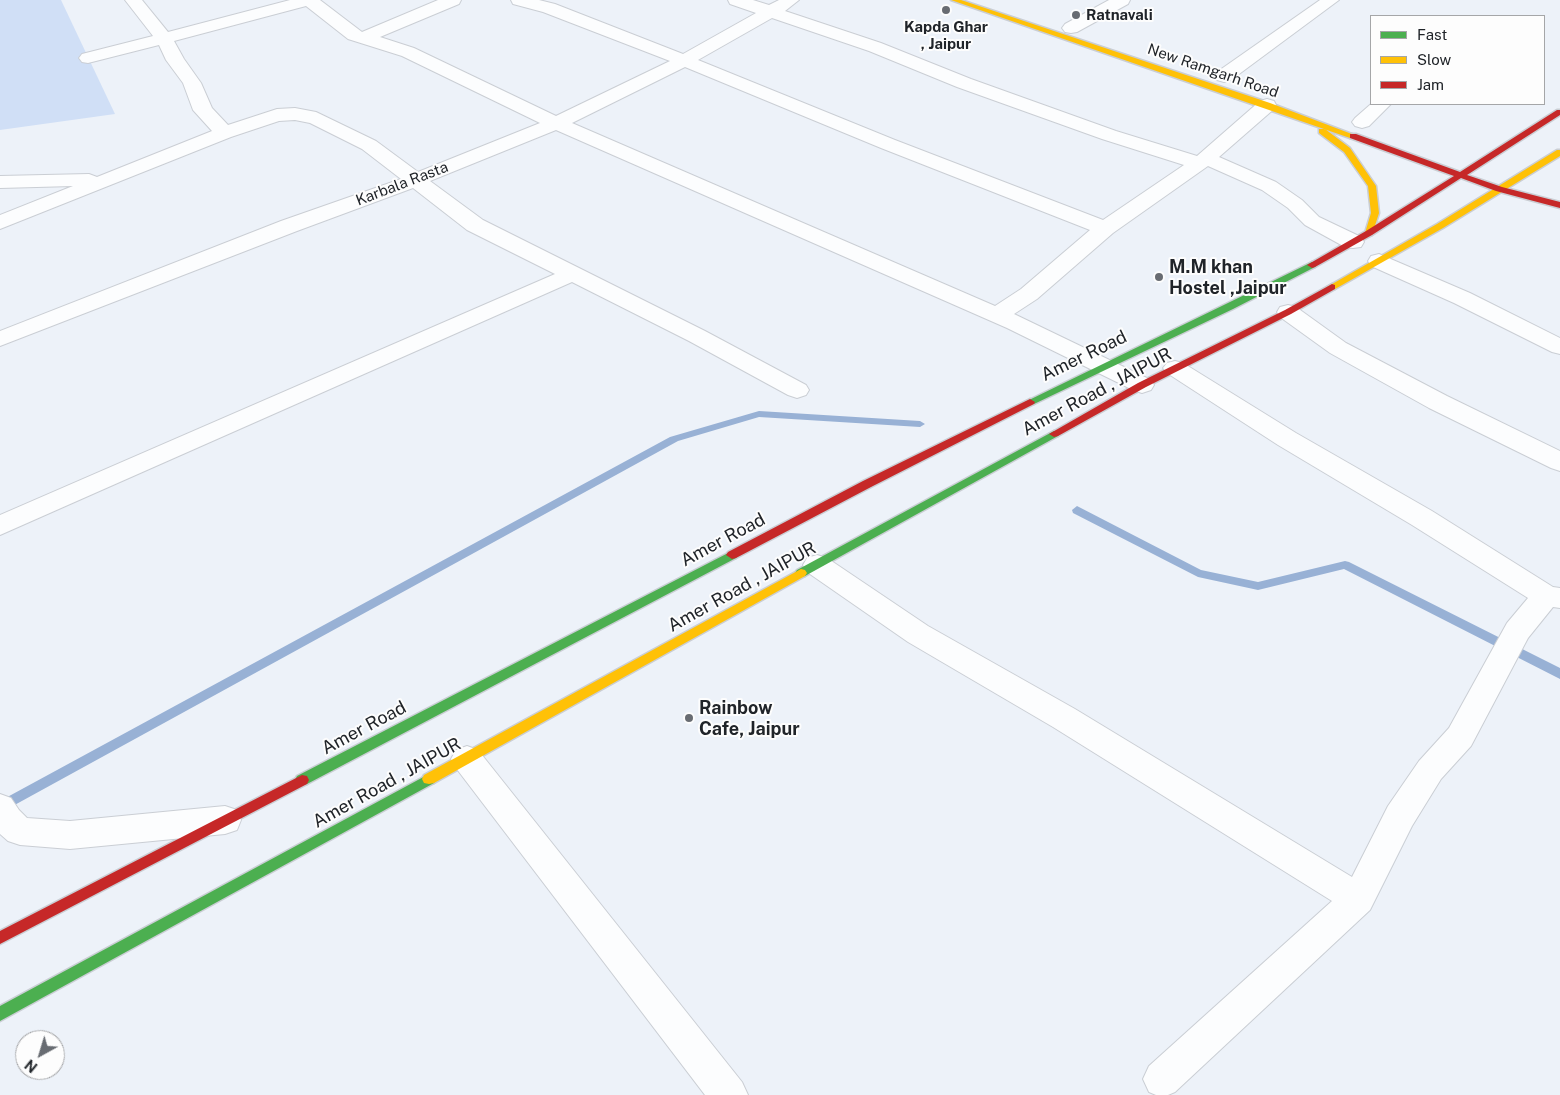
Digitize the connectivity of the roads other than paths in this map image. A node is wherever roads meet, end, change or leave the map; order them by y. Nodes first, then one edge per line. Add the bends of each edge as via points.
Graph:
1 (133, 0) edge
2 (309, 0) edge
3 (453, 0) edge
4 (519, 0) edge
5 (736, 0) edge
6 (791, 0) edge
7 (954, 0) edge
8 (986, 0) edge
9 (1122, 0) edge
10 (1331, 0) edge
11 (769, 12) junction
12 (1071, 28) junction
13 (164, 38) junction
14 (363, 38) junction
15 (1128, 46) dead end
16 (88, 58) dead end
17 (683, 61) junction
18 (1224, 76) dead end
19 (1267, 105) junction
20 (1381, 105) edge
21 (1560, 112) edge
22 (557, 123) junction
23 (1365, 123) dead end
24 (224, 133) junction
25 (1560, 152) edge
26 (1464, 157) dead end
27 (1203, 160) junction
28 (1481, 163) junction
29 (1462, 175) junction
30 (108, 179) junction
31 (416, 180) junction
32 (0, 182) edge
33 (1527, 182) junction
34 (1499, 189) junction
35 (1560, 200) edge
36 (1560, 205) edge
37 (0, 223) edge
38 (1105, 228) junction
39 (1361, 238) junction
40 (1380, 261) junction
41 (573, 274) junction
42 (1288, 312) junction
43 (997, 315) junction
44 (0, 339) edge
45 (1560, 347) edge
46 (1103, 366) junction
47 (1175, 368) junction
48 (1142, 385) junction
49 (798, 390) dead end
50 (1560, 462) edge
51 (0, 526) edge
52 (817, 565) junction
53 (1553, 597) edge
54 (467, 759) junction
55 (3, 814) edge
56 (224, 820) junction
57 (1358, 899) junction
58 (0, 938) edge
59 (0, 1014) edge
60 (1162, 1079) dead end
61 (729, 1095) edge

1 - 13 street
2 - 13 street
2 - 14 street via 354,35
3 - 14 street
4 - 17 street via 622,35
5 - 11 street
6 - 11 street, Karbala Rasta
7 - 19 main road, New Ramgarh Road
8 - 12 main road, New Ramgarh Road
9 - 12 street
10 - 18 street
11 - 17 street, Karbala Rasta
11 - 27 street via 875,46 964,83 1109,135
12 - 15 main road, New Ramgarh Road
13 - 16 street
13 - 24 street via 192,83 203,110
14 - 22 street via 408,52
17 - 22 street, Karbala Rasta
17 - 38 street
19 - 27 street
19 - 29 main road, New Ramgarh Road
19 - 39 main road via 1321,130 1346,150 1362,170 1372,186 1375,213
20 - 23 street
21 - 28 main road
22 - 31 street, Karbala Rasta
22 - 43 street
24 - 30 street
24 - 31 street via 277,115 316,118 368,145
25 - 33 main road
26 - 28 main road
27 - 38 street
27 - 39 street via 1269,186 1312,221
28 - 29 main road
28 - 33 main road
29 - 34 main road, New Ramgarh Road
29 - 39 main road, Amer Road
30 - 32 street
30 - 37 street
31 - 41 street via 475,225
31 - 44 street, Karbala Rasta
33 - 34 main road
33 - 35 main road
34 - 36 main road, New Ramgarh Road
34 - 40 main road, Amer Road , JAIPUR
38 - 43 street via 1029,294
39 - 46 main road, Amer Road via 1230,307
40 - 42 main road, Amer Road , JAIPUR
40 - 45 street
41 - 49 street
41 - 51 street
42 - 47 main road, Amer Road , JAIPUR
42 - 50 street via 1338,348
43 - 46 street
46 - 48 street
46 - 56 main road, Amer Road via 867,484
47 - 48 main road, Amer Road , JAIPUR
47 - 53 street via 1287,439
48 - 52 main road, Amer Road , JAIPUR
52 - 54 main road, Amer Road , JAIPUR
52 - 57 street via 918,634 1064,718
53 - 57 street via 1517,631 1460,737 1430,770 1400,816
54 - 59 main road, Amer Road , JAIPUR
54 - 61 street
55 - 56 street via 20,831 70,835
56 - 58 main road, Amer Road
57 - 60 street

